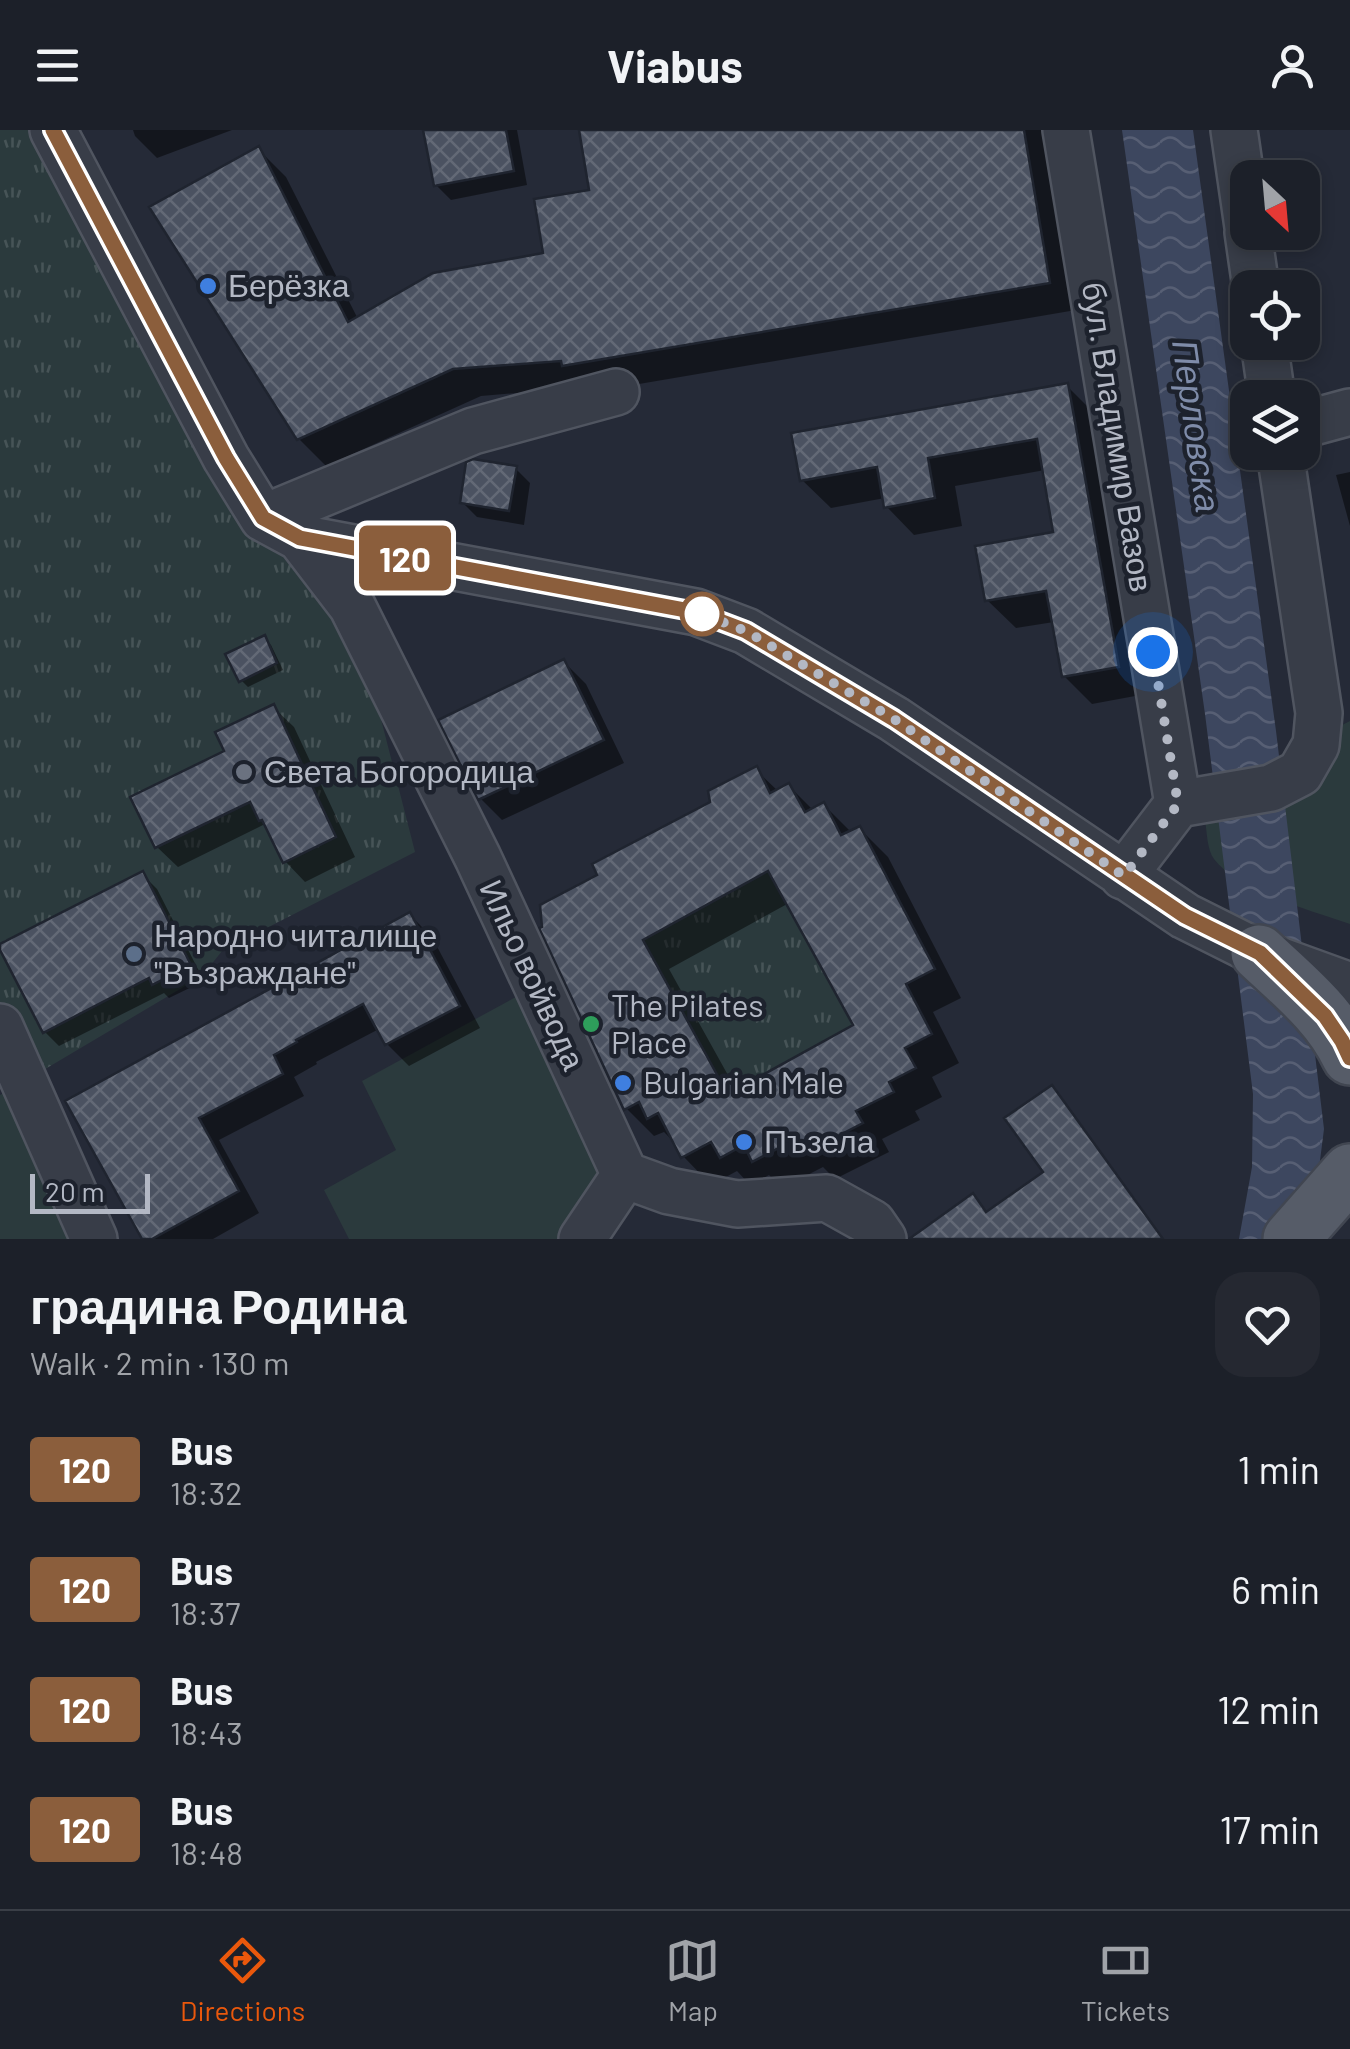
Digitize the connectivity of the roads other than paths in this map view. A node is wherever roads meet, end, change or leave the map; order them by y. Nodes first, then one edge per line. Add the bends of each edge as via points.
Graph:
1 (53, 130) edge
2 (1066, 130) edge
3 (1234, 130) edge
4 (1238, 160) edge
5 (616, 392) dead end
6 (1350, 412) edge
7 (1320, 421) edge
8 (1283, 470) edge
9 (282, 528) junction
10 (1178, 804) junction
11 (1124, 876) junction
12 (1260, 953) junction
13 (1350, 986) edge
14 (0, 1027) edge
15 (1350, 1057) edge
16 (1350, 1172) edge
17 (626, 1174) junction
18 (877, 1234) edge
19 (94, 1239) edge
20 (582, 1239) edge
21 (1291, 1239) edge

1 - 9 street, Ильо войвода via 226,458
2 - 10 street, бул. Владимир Вазов
3 - 4 street
5 - 9 street via 473,430
6 - 7 street
8 - 10 street via 1319,713 1316,745 1300,772 1270,788
9 - 11 street via 696,612 746,631 894,719
9 - 17 street, Ильо войвода via 352,606
10 - 11 street
11 - 12 street
12 - 13 street
12 - 15 main road via 1325,1016
14 - 19 street
16 - 21 main road
17 - 18 street via 669,1191 736,1204 827,1198
17 - 20 street

